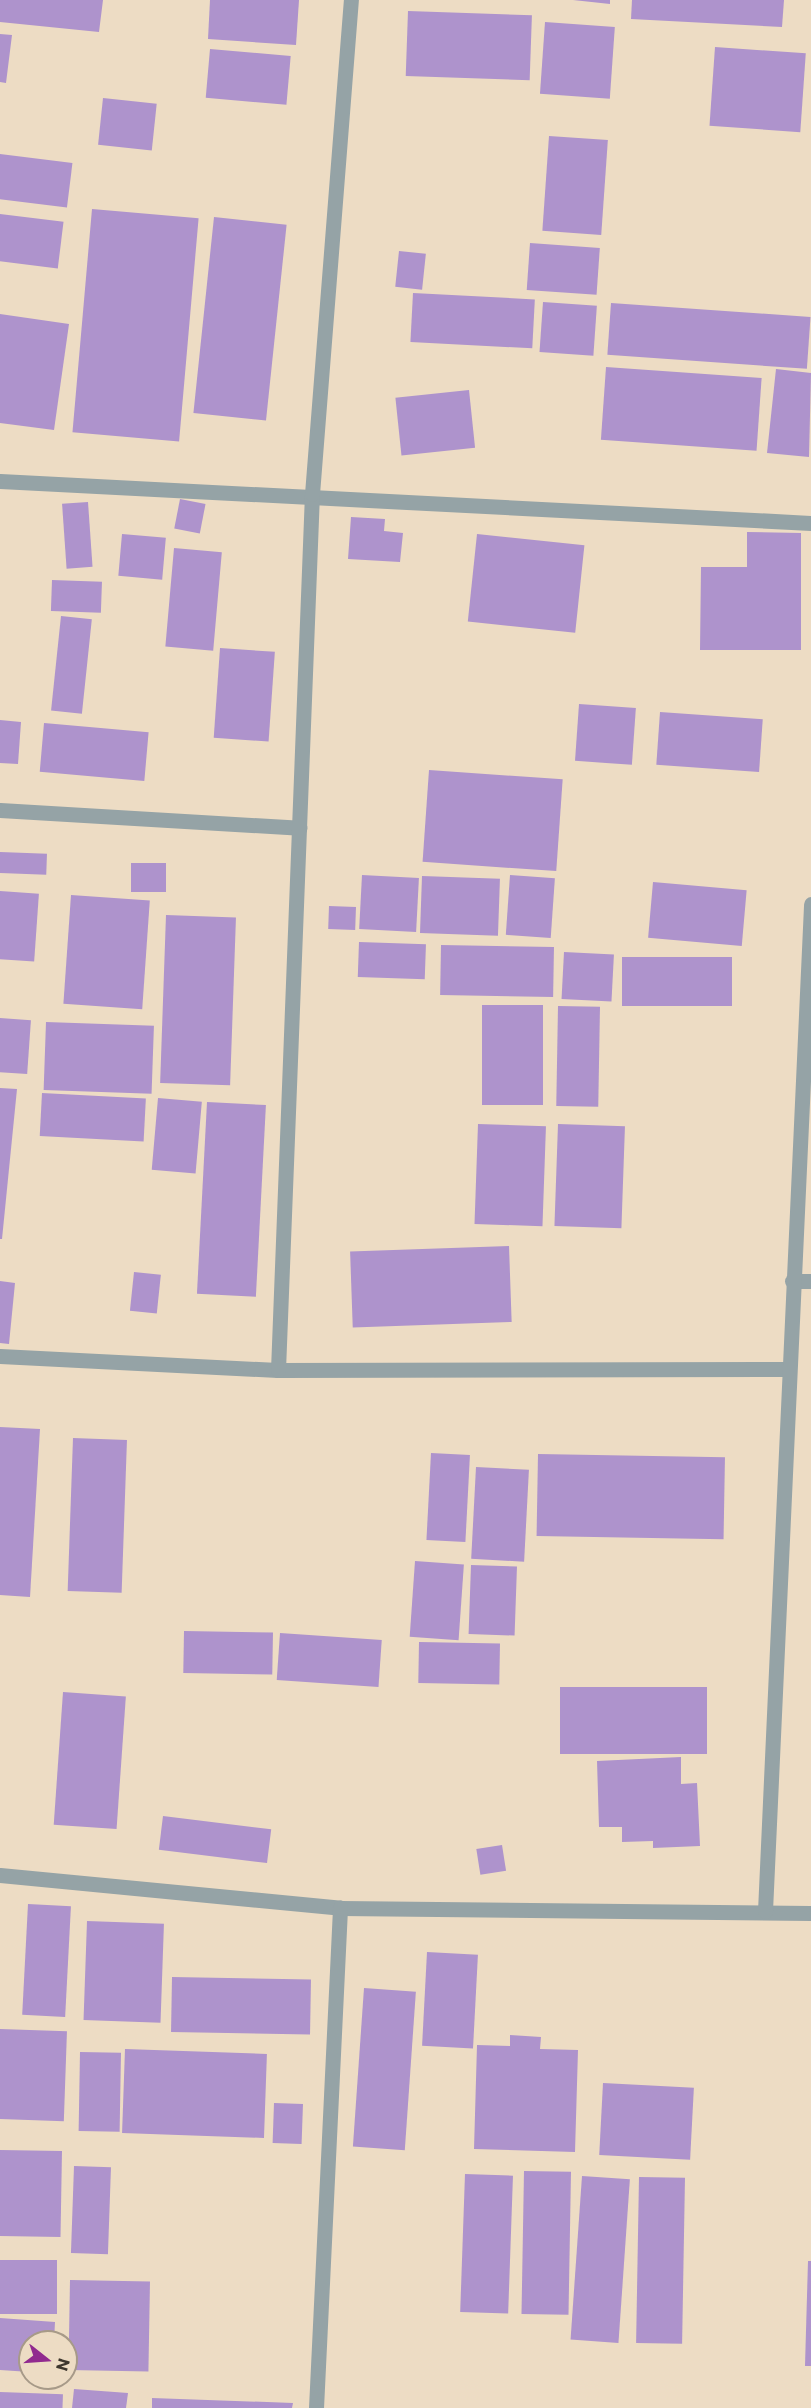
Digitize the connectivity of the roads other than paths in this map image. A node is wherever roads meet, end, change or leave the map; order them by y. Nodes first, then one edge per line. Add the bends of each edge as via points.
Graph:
1 (351, 0) edge
2 (0, 481) edge
3 (312, 494) junction
4 (811, 523) edge
5 (0, 810) edge
6 (299, 828) junction
7 (811, 904) edge
8 (792, 1281) junction
9 (811, 1281) edge
10 (0, 1356) edge
11 (788, 1369) junction
12 (278, 1370) junction
13 (0, 1875) edge
14 (340, 1908) junction
15 (765, 1911) junction
16 (811, 1913) edge
17 (316, 2408) edge

1 - 3 street
2 - 3 street
3 - 4 street
3 - 6 street
5 - 6 street
6 - 12 street
7 - 8 street
8 - 9 street
8 - 11 street
10 - 12 street
11 - 12 street
11 - 15 street
13 - 14 street
14 - 15 street
14 - 17 street
15 - 16 street

